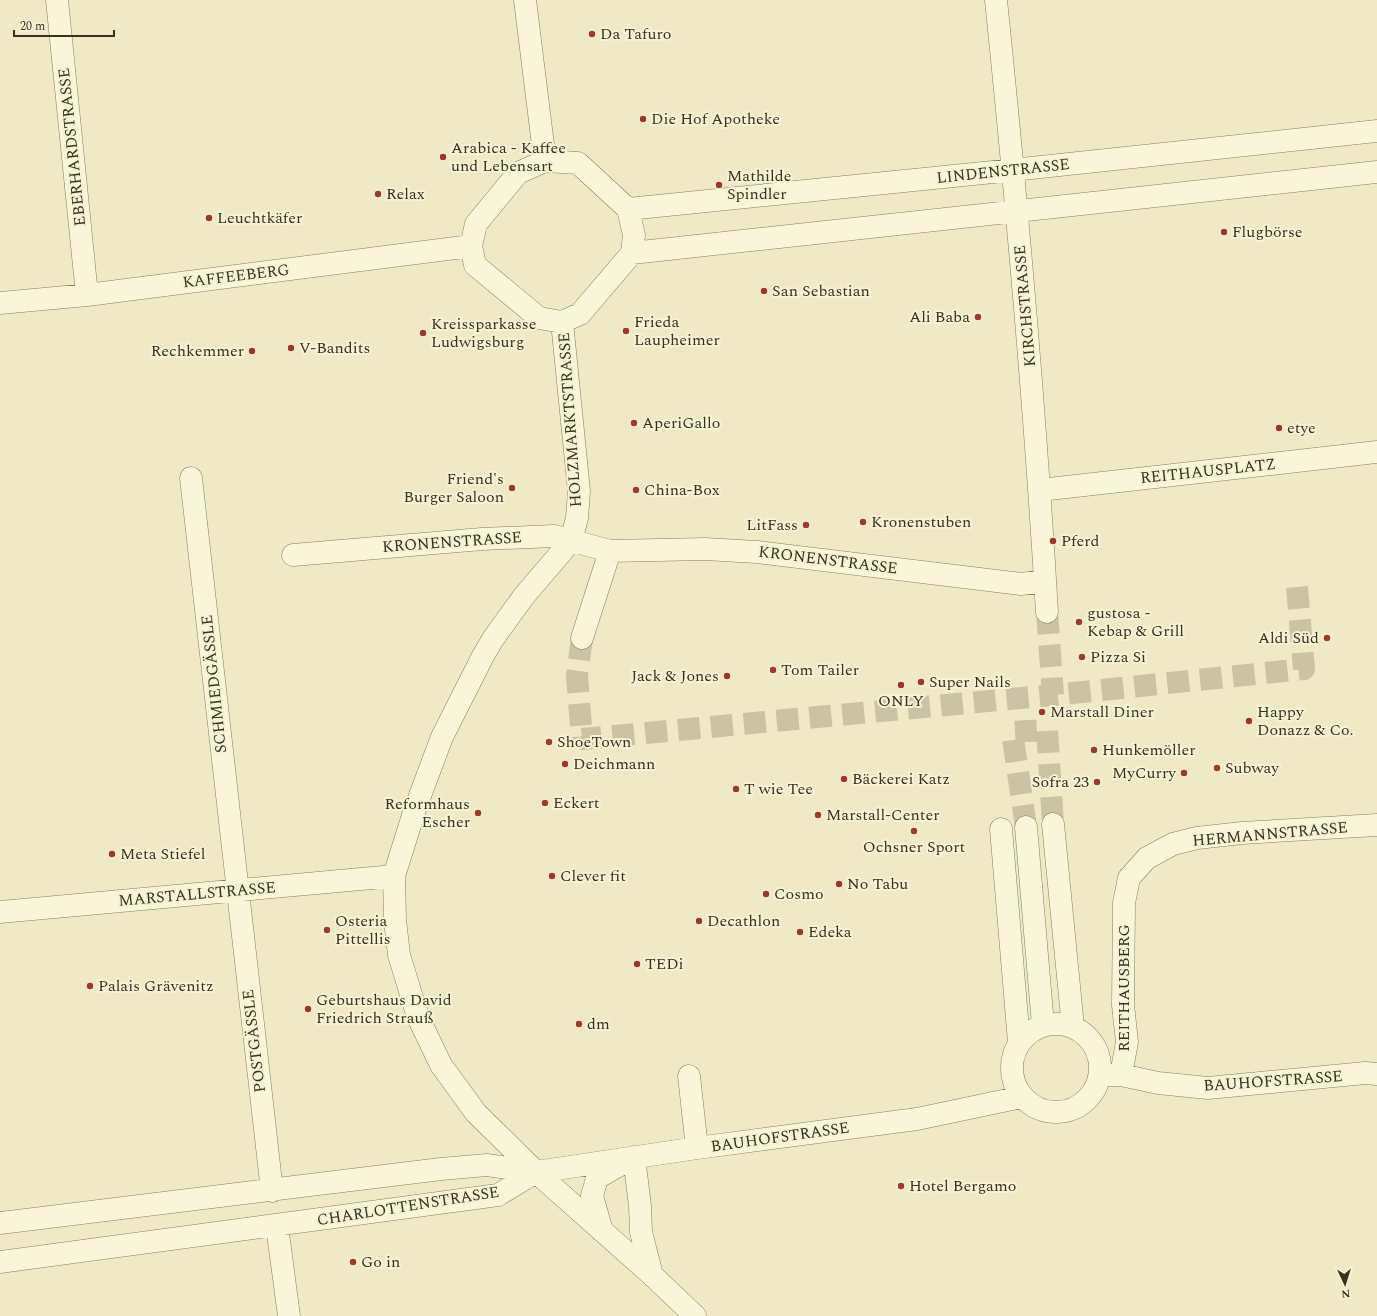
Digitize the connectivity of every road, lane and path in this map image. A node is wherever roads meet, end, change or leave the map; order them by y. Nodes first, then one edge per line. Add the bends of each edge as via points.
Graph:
1 (57, 0) edge
2 (525, 0) edge
3 (996, 0) edge
4 (1377, 131) edge
5 (545, 161) junction
6 (1013, 170) junction
7 (1377, 172) edge
8 (628, 208) junction
9 (1017, 211) junction
10 (471, 246) junction
11 (632, 253) junction
12 (87, 295) junction
13 (0, 303) edge
14 (562, 322) junction
15 (1377, 452) edge
16 (191, 478) dead end
17 (1040, 490) junction
18 (571, 541) junction
19 (610, 551) junction
20 (293, 555) dead end
21 (1045, 582) junction
22 (1046, 612) tunnel mouth
23 (582, 638) tunnel mouth
24 (1053, 824) tunnel mouth
25 (1377, 825) edge
26 (1026, 827) tunnel mouth
27 (1001, 829) dead end
28 (394, 876) junction
29 (237, 890) junction
30 (1124, 902) joint
31 (0, 912) edge
32 (1043, 1025) junction
33 (1073, 1027) junction
34 (1019, 1042) junction
35 (1377, 1074) edge
36 (1100, 1075) junction
37 (1121, 1075) junction
38 (689, 1076) dead end
39 (1022, 1097) junction
40 (697, 1148) junction
41 (634, 1157) junction
42 (536, 1172) junction
43 (272, 1191) junction
44 (0, 1223) edge
45 (276, 1226) junction
46 (602, 1231) junction
47 (0, 1262) edge
48 (652, 1275) junction
49 (289, 1316) edge
50 (695, 1316) edge

1 - 12 street, EBERHARDSTRASSE
2 - 5 street
3 - 6 street, KIRCHSTRASSE
4 - 6 street, LINDENSTRASSE
5 - 8 street via 578,163
5 - 10 street via 518,173 476,224
6 - 8 street, LINDENSTRASSE
6 - 9 street, KIRCHSTRASSE
7 - 9 street
8 - 11 street via 634,235
9 - 11 street
9 - 17 street, KIRCHSTRASSE
10 - 12 street, KAFFEEBERG
10 - 14 street via 475,265 539,318
11 - 14 street via 580,314
12 - 13 street, KAFFEEBERG
14 - 18 street, HOLZMARKTSTRASSE via 579,491 577,518
15 - 17 street, REITHAUSPLATZ
16 - 29 street, SCHMIEDGÄSSLE
17 - 21 street, KIRCHSTRASSE
18 - 19 street, KRONENSTRASSE
18 - 20 street, KRONENSTRASSE via 554,536 482,539
18 - 28 street via 524,596 483,656 442,737 415,809
19 - 21 street, KRONENSTRASSE via 705,549 757,552 1021,584
19 - 23 street
21 - 22 street, KIRCHSTRASSE
24 - 33 street
25 - 30 street, HERMANNSTRASSE via 1242,833 1197,838 1172,844 1147,858 1129,878
26 - 32 street
27 - 34 street
28 - 29 street, MARSTALLSTRASSE
28 - 42 street via 399,955 418,1017 437,1058 476,1113
29 - 31 street, MARSTALLSTRASSE
29 - 43 street, POSTGÄSSLE
30 - 37 street, REITHAUSBERG via 1123,1005 1127,1042
32 - 33 street
32 - 34 street
33 - 36 street via 1086,1035 1095,1046 1100,1060
34 - 39 street via 1013,1055 1011,1070 1014,1084
35 - 37 street, BAUHOFSTRASSE via 1208,1088 1158,1083
36 - 37 street, REITHAUSBERG
36 - 39 street via 1086,1100 1075,1108 1061,1112 1046,1111 1033,1106
38 - 40 street
39 - 40 street, BAUHOFSTRASSE via 918,1118
40 - 41 street, BAUHOFSTRASSE
41 - 42 street, BAUHOFSTRASSE
41 - 46 street via 596,1178 592,1196
41 - 48 street via 641,1232
42 - 43 street, CHARLOTTENSTRASSE via 487,1165
42 - 45 street, CHARLOTTENSTRASSE via 498,1195
42 - 46 street
43 - 44 street, CHARLOTTENSTRASSE
45 - 47 street, CHARLOTTENSTRASSE
45 - 49 street
46 - 48 street
48 - 50 street

